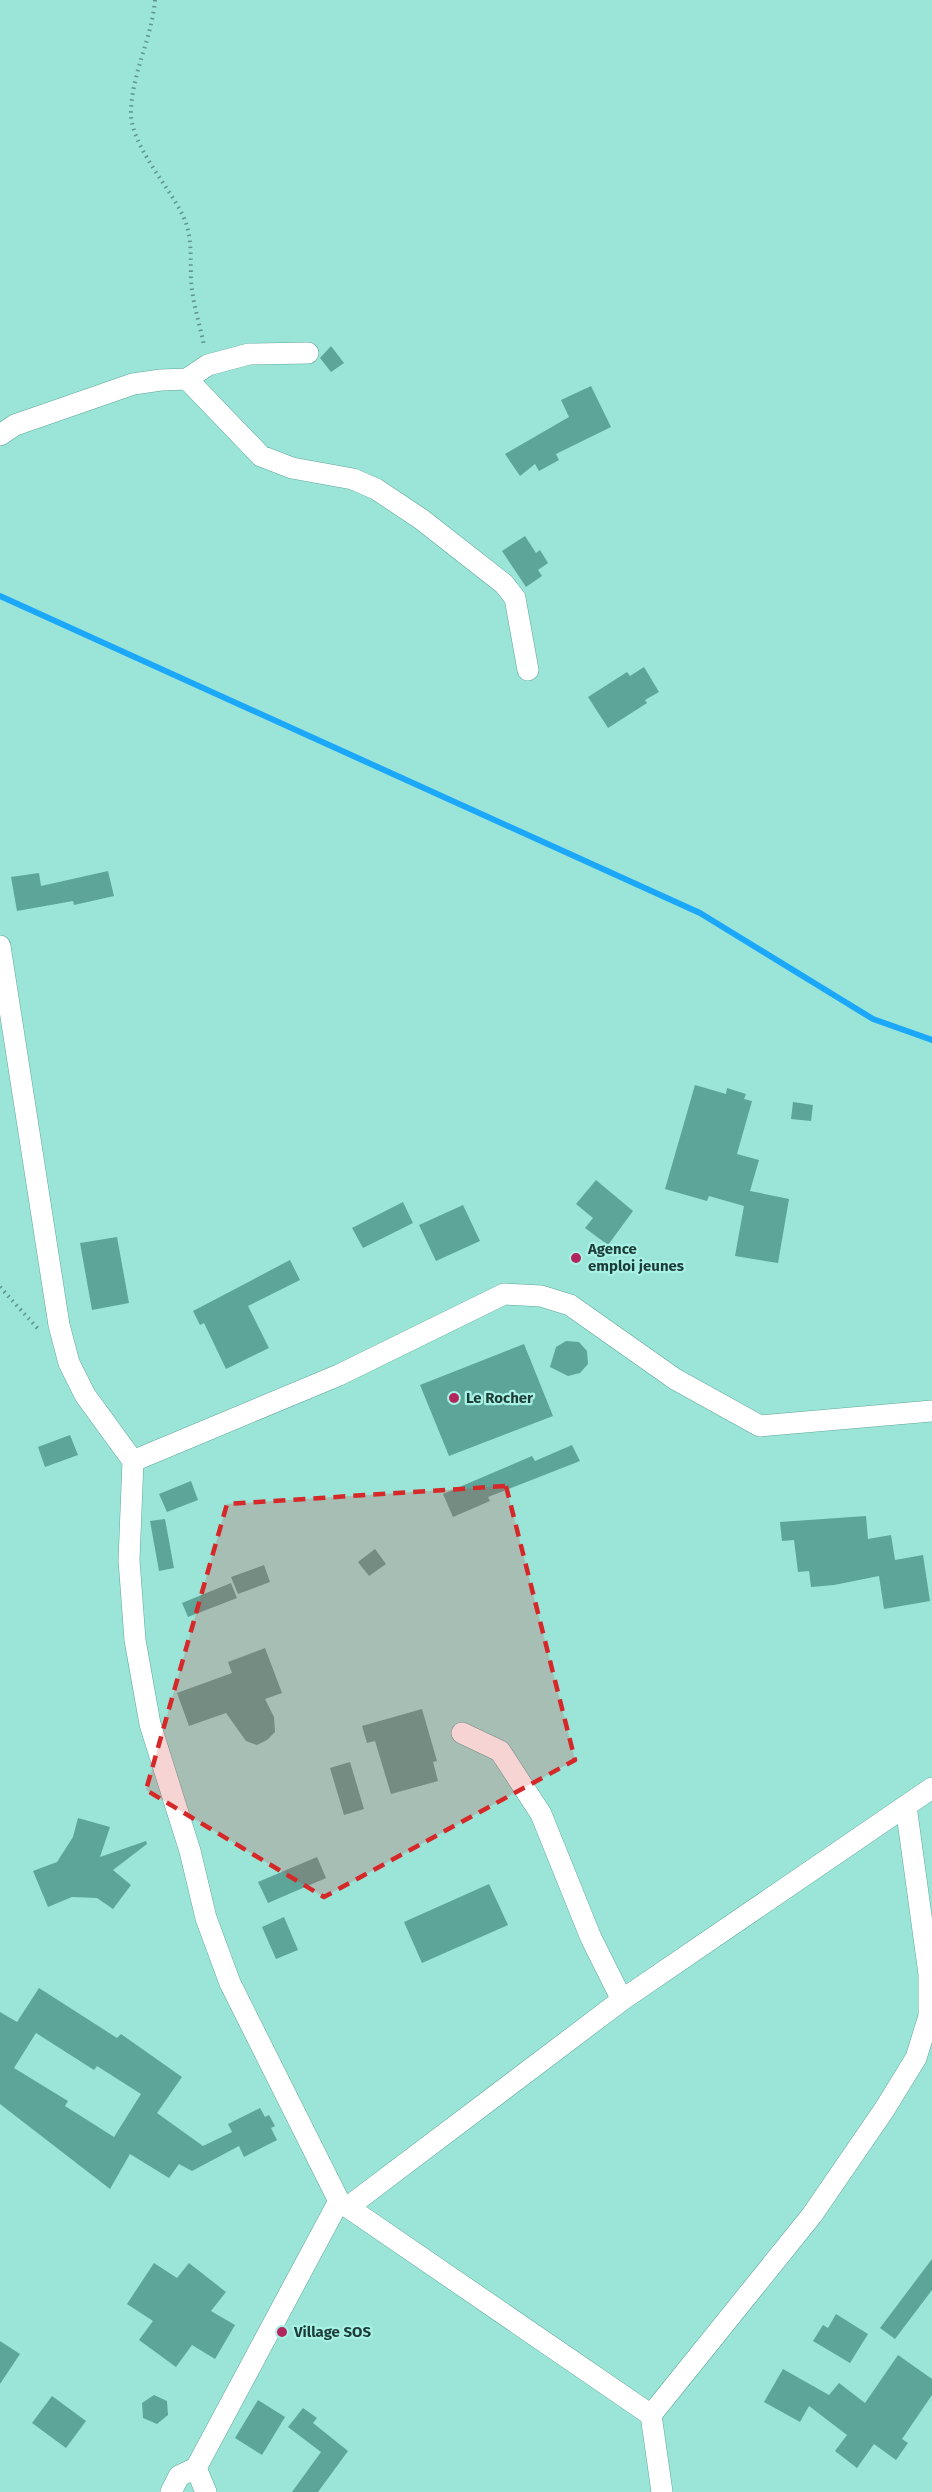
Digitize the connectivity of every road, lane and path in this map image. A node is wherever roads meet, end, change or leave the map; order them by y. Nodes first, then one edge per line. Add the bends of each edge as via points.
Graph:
1 (155, 0) edge
2 (308, 353) dead end
3 (208, 365) junction
4 (187, 379) junction
5 (0, 435) edge
6 (528, 670) dead end
7 (0, 946) edge
8 (0, 1287) edge
9 (46, 1337) dead end
10 (932, 1411) edge
11 (133, 1461) junction
12 (462, 1733) dead end
13 (932, 1788) edge
14 (906, 1806) junction
15 (622, 2000) junction
16 (344, 2204) junction
17 (651, 2415) junction
18 (196, 2468) junction
19 (171, 2492) edge
20 (206, 2492) edge
21 (662, 2492) edge

1 - 3 path via 154,21 133,88 131,113 138,141 184,217 190,237 193,299
2 - 3 street via 249,354
3 - 4 street
4 - 5 street via 133,384 15,425
4 - 6 street via 261,456 292,468 353,479 376,489 504,584 515,598
7 - 11 street via 58,1324 69,1362 85,1395
8 - 9 path
10 - 11 street via 760,1426 675,1379 570,1305 542,1296 504,1294 339,1375
11 - 16 street via 129,1560 135,1640 150,1724 190,1851 206,1918 230,1983
12 - 15 street via 500,1751 541,1814 591,1938
13 - 14 street
14 - 15 street
14 - 17 street via 929,1974 929,2016 916,2058 813,2215
15 - 16 street
16 - 17 street
16 - 18 street
17 - 21 street
18 - 19 street via 179,2476
18 - 20 street

